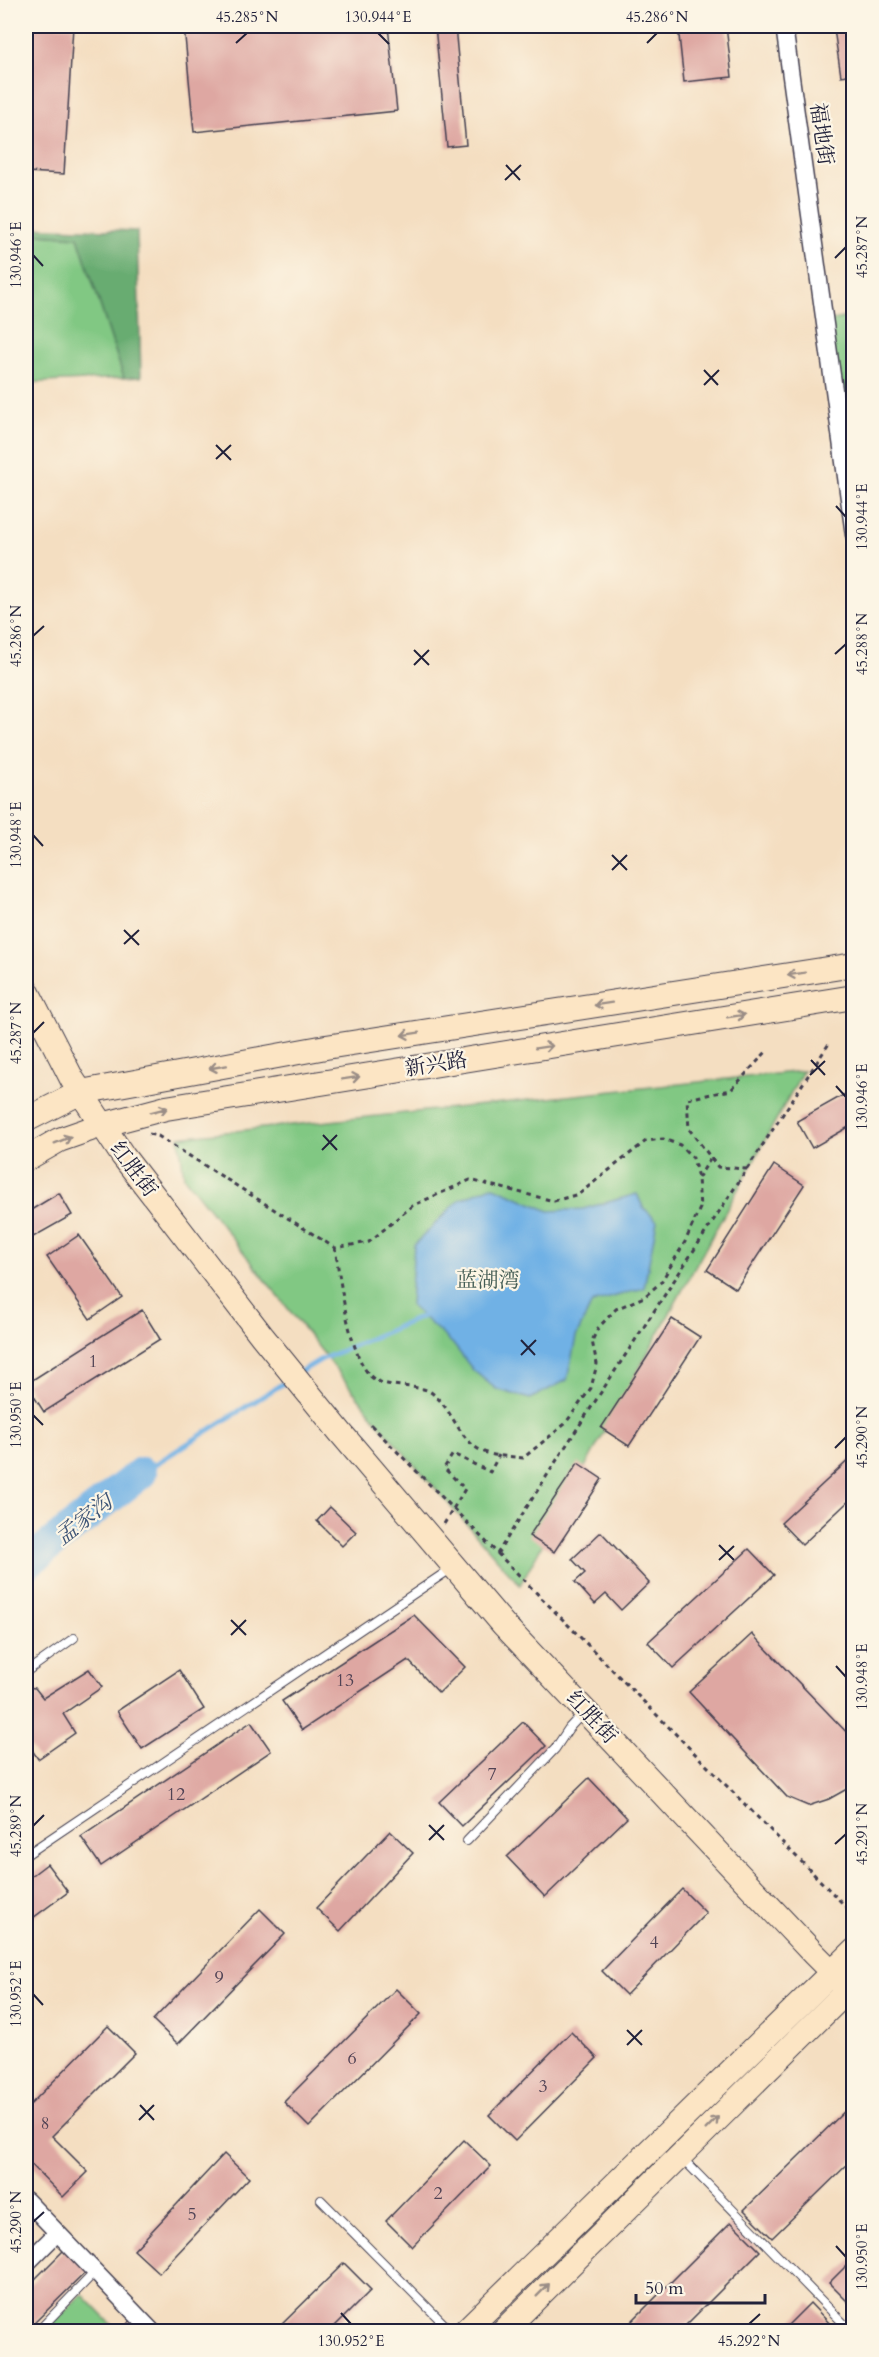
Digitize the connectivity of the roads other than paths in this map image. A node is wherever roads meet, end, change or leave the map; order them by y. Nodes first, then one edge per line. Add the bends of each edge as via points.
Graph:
1 (784, 26) edge
2 (854, 535) edge
3 (854, 965) edge
4 (26, 989) edge
5 (854, 997) edge
6 (81, 1092) junction
7 (26, 1120) edge
8 (102, 1125) junction
9 (26, 1159) edge
10 (454, 1566) junction
11 (74, 1638) dead end
12 (26, 1671) edge
13 (585, 1710) junction
14 (467, 1841) dead end
15 (26, 1855) edge
16 (854, 1951) edge
17 (848, 1981) edge
18 (679, 2155) junction
19 (26, 2200) edge
20 (321, 2200) dead end
21 (57, 2233) junction
22 (26, 2264) edge
23 (95, 2272) junction
24 (37, 2331) edge
25 (153, 2331) edge
26 (452, 2331) edge
27 (464, 2331) edge
28 (502, 2331) edge
29 (852, 2331) edge

1 - 2 street, 福地街
3 -> 6 main road, 新兴路 via 326,1047
4 - 6 main road, 红胜街
8 -> 5 main road, 新兴路 via 166,1108
6 - 7 main road, 新兴路
6 - 8 main road, 红胜街
9 -> 8 main road, 新兴路 via 59,1140
8 - 10 main road, 红胜街 via 262,1336
10 - 13 main road, 红胜街
10 - 15 lane
11 - 12 lane
13 - 14 lane via 555,1749
13 - 17 main road, 红胜街
16 - 17 main road
18 -> 17 main road
17 - 27 main road
28 -> 18 main road
18 - 29 lane
19 - 21 street
20 - 26 lane
21 - 22 street
21 - 23 street
23 - 24 lane
23 - 25 street

